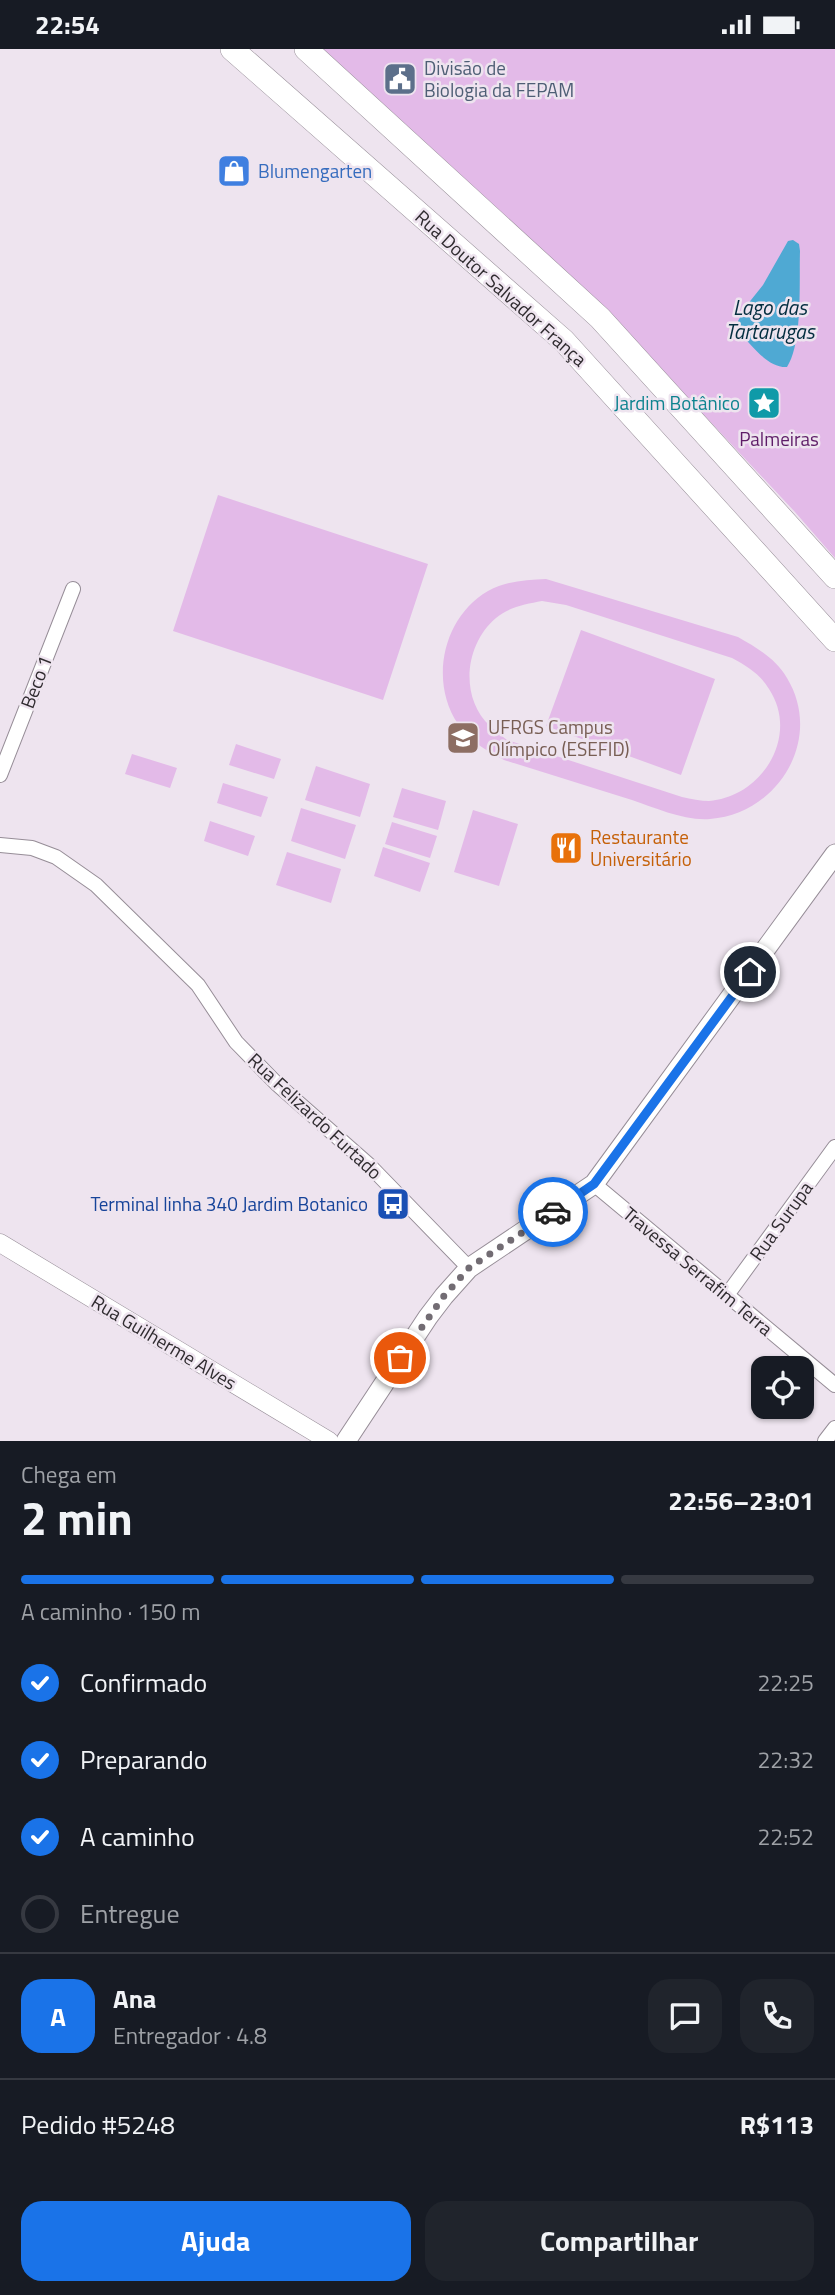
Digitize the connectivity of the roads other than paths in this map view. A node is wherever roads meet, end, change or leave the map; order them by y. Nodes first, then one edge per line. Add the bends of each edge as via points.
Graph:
1 (232, 49) edge
2 (306, 49) edge
3 (835, 577) edge
4 (73, 589) dead end
5 (835, 640) edge
6 (0, 775) edge
7 (0, 845) edge
8 (835, 854) edge
9 (835, 1147) edge
10 (594, 1184) junction
11 (0, 1244) edge
12 (469, 1268) junction
13 (727, 1295) junction
14 (835, 1385) edge
15 (835, 1428) edge
16 (328, 1441) edge
17 (346, 1441) edge
18 (825, 1441) edge

1 - 5 main road, Rua Doutor Salvador França via 564,341
2 - 3 main road via 600,318
4 - 6 street, Beco 1
7 - 12 street, Rua Felizardo Furtado via 32,848 56,857 96,885 198,985 236,1042 369,1165
8 - 10 main road
9 - 13 street, Rua Surupa
10 - 12 main road
10 - 13 street, Travessa Serrafim Terra
11 - 16 street, Rua Guilherme Alves
12 - 17 main road via 444,1296
13 - 14 street, Travessa Serrafim Terra
15 - 18 street

